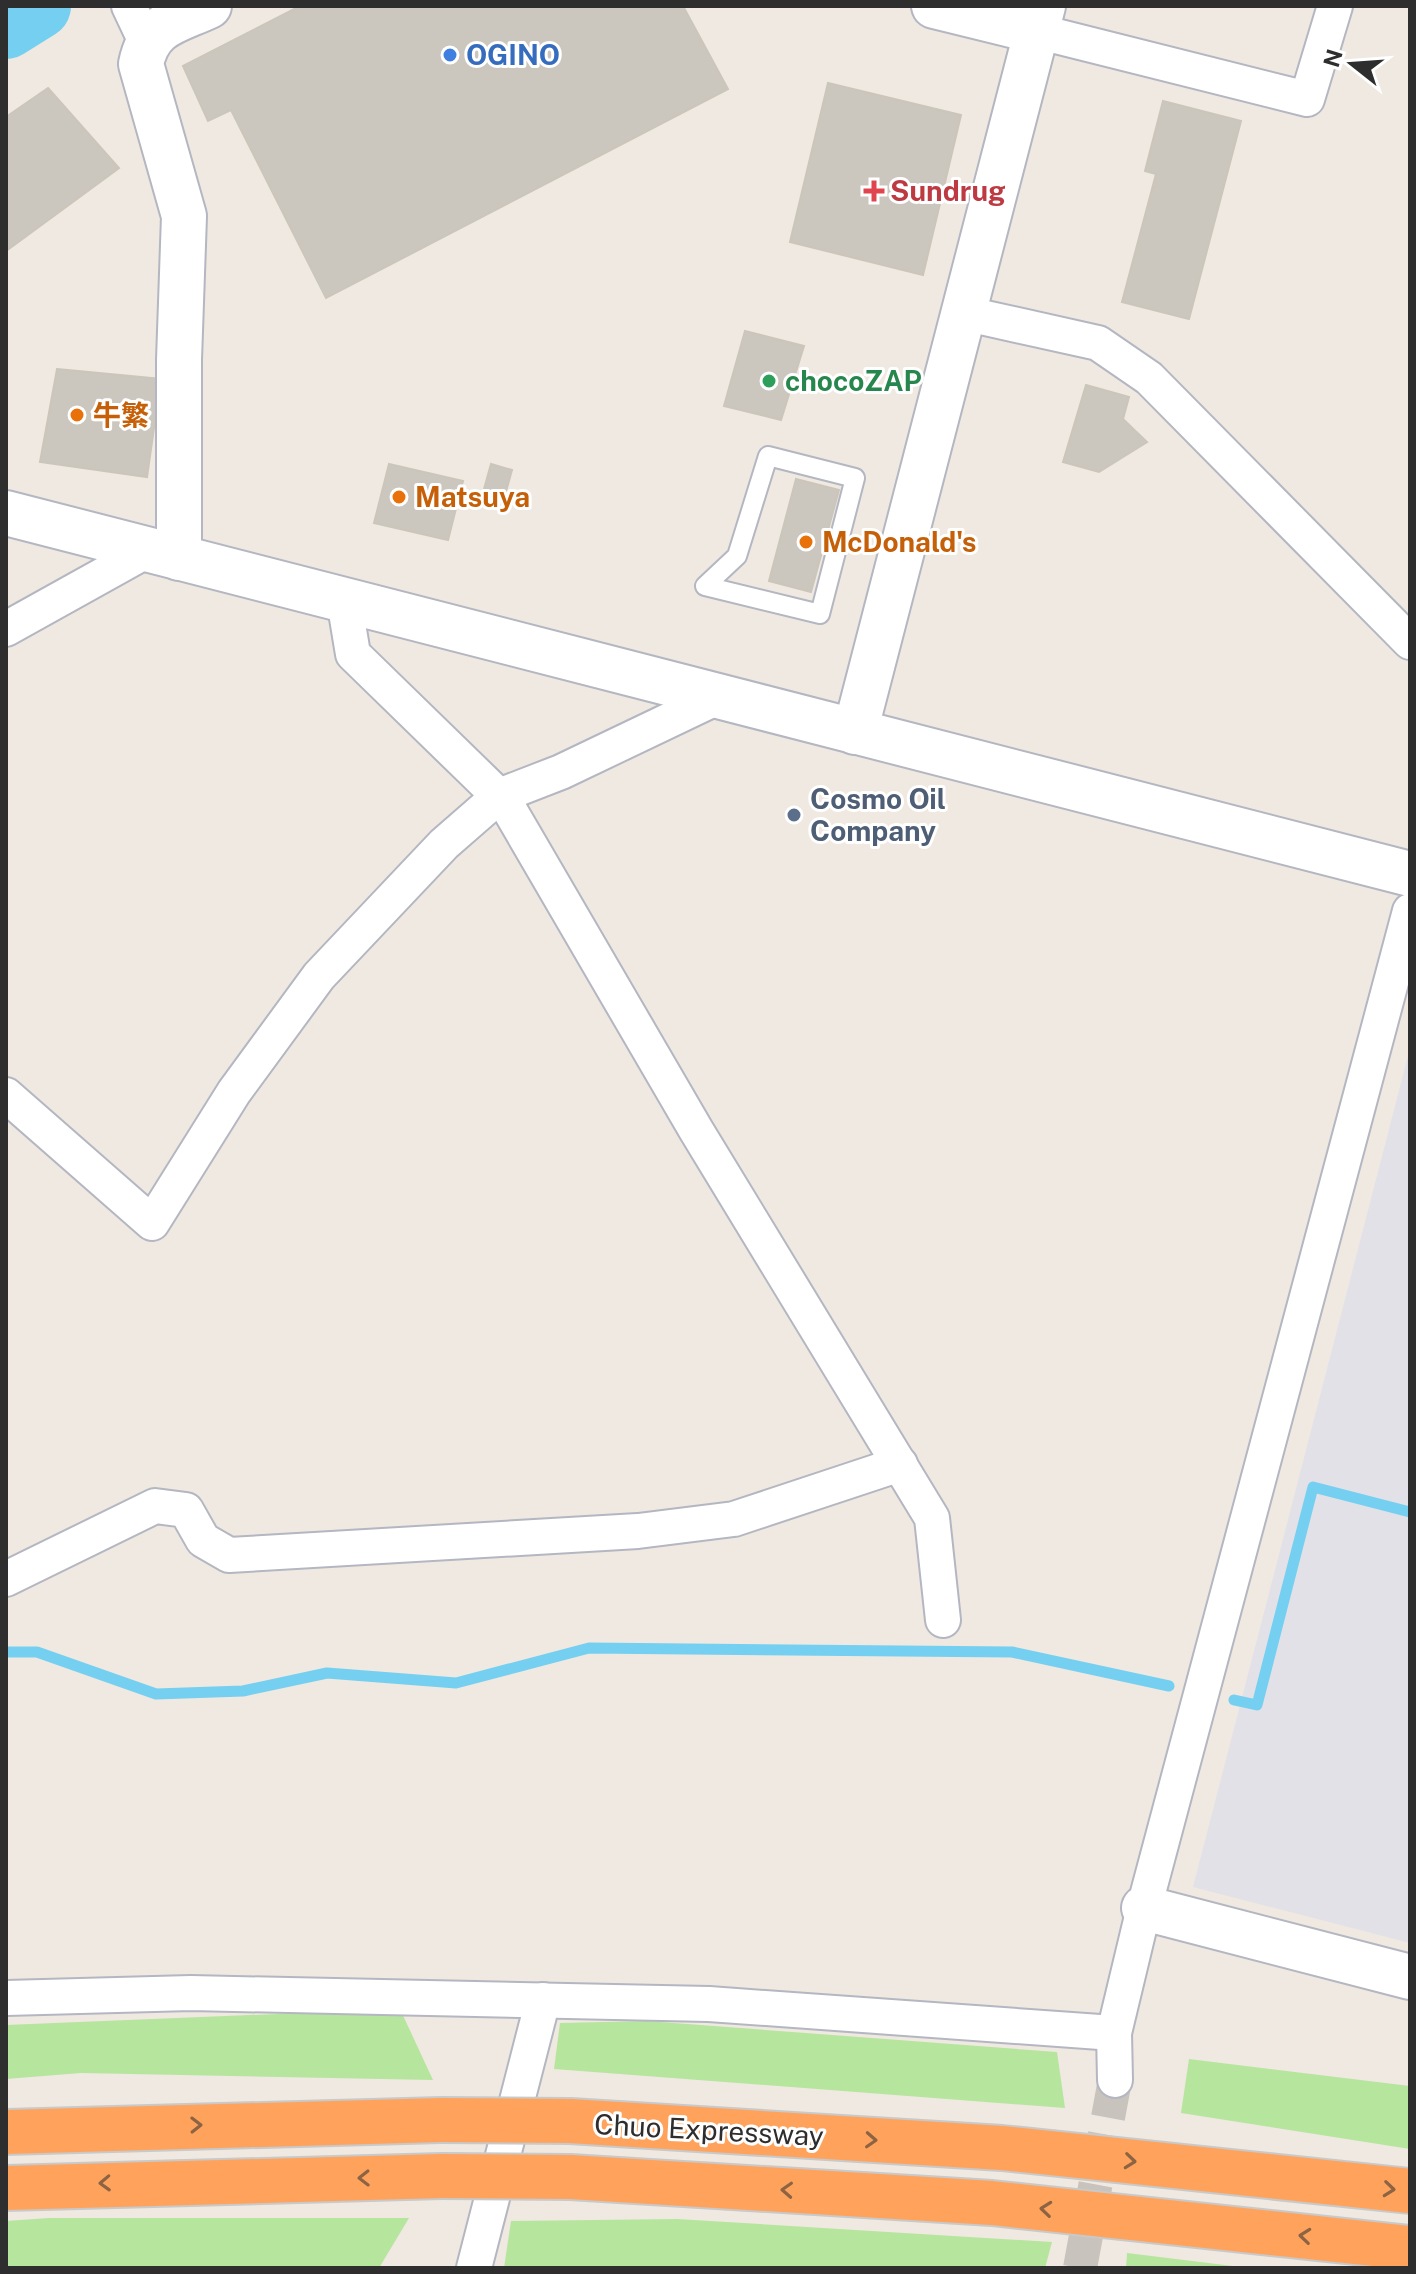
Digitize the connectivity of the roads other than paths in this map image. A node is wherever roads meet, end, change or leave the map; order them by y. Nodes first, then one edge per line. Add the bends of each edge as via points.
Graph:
1 (209, 6) edge
2 (934, 6) edge
3 (1335, 6) edge
4 (135, 19) edge
5 (1039, 19) edge
6 (963, 313) junction
7 (6, 513) edge
8 (164, 554) junction
9 (705, 586) joint
10 (344, 600) junction
11 (6, 629) edge
12 (1410, 642) edge
13 (718, 697) junction
14 (855, 732) junction
15 (499, 796) junction
16 (1410, 874) edge
17 (1410, 911) edge
18 (6, 1095) edge
19 (900, 1464) junction
20 (6, 1579) edge
21 (943, 1620) dead end
22 (1144, 1908) junction
23 (1410, 1977) edge
24 (6, 1998) edge
25 (543, 2000) junction
26 (1114, 2033) junction
27 (1115, 2080) tunnel mouth
28 (6, 2132) edge
29 (6, 2188) edge
30 (1410, 2191) edge
31 (1410, 2248) edge
32 (474, 2268) edge

1 - 4 street via 163,26
2 - 5 street
3 - 5 street via 1307,99
4 - 8 street via 141,64 184,216
5 - 6 street
6 - 12 street via 1098,343 1149,378
6 - 14 street
7 - 8 street
8 - 10 street
8 - 11 street
9 - 9 lane via 737,556 768,456 855,478 820,614
10 - 13 street
10 - 15 street via 353,654
13 - 14 street
13 - 15 street
14 - 16 street
15 - 18 street via 444,844 319,976 234,1092 152,1223
15 - 19 street
17 - 22 street
19 - 20 street via 734,1519 638,1531 229,1555 203,1540 186,1510 155,1506
19 - 21 street via 932,1518
22 - 23 street
22 - 26 street
24 - 25 street via 191,1993
25 - 26 street via 709,2004
25 - 32 street
26 - 27 street
28 -> 30 highway, Chuo Expressway, bridge via 570,2121 1002,2148
31 -> 29 highway, Chuo Expressway, bridge via 992,2203 570,2177

